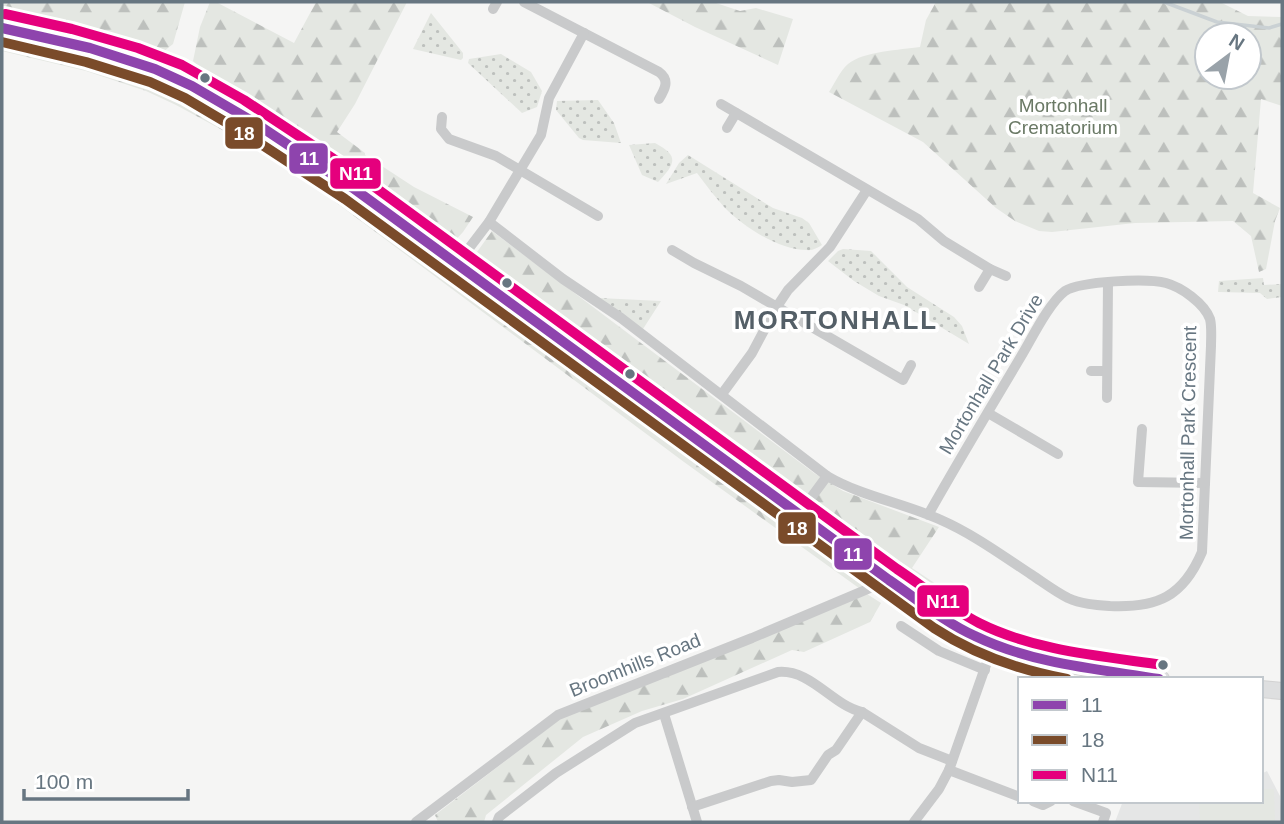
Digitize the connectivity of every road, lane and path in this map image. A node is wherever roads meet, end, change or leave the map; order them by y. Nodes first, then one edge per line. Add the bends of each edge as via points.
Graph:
1 (524, 2) edge
2 (2, 27) edge
3 (584, 33) junction
4 (659, 99) dead end
5 (721, 104) dead end
6 (736, 113) junction
7 (442, 117) dead end
8 (727, 128) dead end
9 (521, 170) junction
10 (867, 190) junction
11 (598, 216) dead end
12 (489, 222) junction
13 (672, 250) dead end
14 (457, 264) junction
15 (990, 269) junction
16 (1006, 276) dead end
17 (1149, 280) joint
18 (1108, 283) junction
19 (979, 287) dead end
20 (776, 308) junction
21 (911, 365) dead end
22 (1107, 371) junction
23 (1091, 372) dead end
24 (722, 394) junction
25 (1107, 398) dead end
26 (988, 412) junction
27 (1142, 429) dead end
28 (1058, 454) dead end
29 (827, 477) junction
30 (1205, 483) junction
31 (799, 514) junction
32 (928, 514) junction
33 (889, 580) junction
34 (901, 626) dead end
35 (993, 645) junction
36 (985, 670) junction
37 (1149, 677) edge
38 (1263, 690) edge
39 (1282, 691) edge
40 (862, 712) junction
41 (664, 714) junction
42 (951, 765) junction
43 (1018, 796) edge
44 (1078, 803) edge
45 (695, 816) edge
46 (416, 822) edge
47 (497, 822) edge
48 (683, 822) edge
49 (914, 822) edge
50 (1103, 822) edge

1 - 3 street
2 - 14 main road via 131,61 199,89 353,188
3 - 4 street via 664,76 665,90
3 - 9 street via 549,98 541,135
5 - 6 street
6 - 8 street
6 - 10 street
7 - 9 street via 441,129 449,139 486,151
9 - 11 street
9 - 12 street
10 - 15 street
10 - 20 street via 830,247
12 - 14 street
12 - 24 street, Mortonhall Park Crescent
13 - 20 street
14 - 31 main road
15 - 16 street
15 - 19 street
17 - 18 street, Mortonhall Park Drive
17 - 30 street, Mortonhall Park Crescent via 1188,293 1210,319
18 - 22 street
18 - 26 street, Mortonhall Park Drive via 1062,293
20 - 21 street via 903,380
20 - 24 street via 752,353
22 - 23 street
22 - 25 street
24 - 29 street, Mortonhall Park Crescent
26 - 28 street
26 - 32 street, Mortonhall Park Drive
27 - 30 street via 1138,482
29 - 31 street
29 - 32 street, Mortonhall Park Crescent
30 - 32 street, Mortonhall Park Crescent via 1204,542 1196,565 1171,594 1140,606 1070,599
31 - 33 main road
33 - 35 main road via 955,626
33 - 46 street, Broomhills Road via 558,715
34 - 36 street via 939,651
35 - 36 street
35 - 37 main road via 1048,660
36 - 42 street
38 - 39 main road
40 - 41 street via 786,672
40 - 42 street
40 - 45 street via 811,780 771,781
41 - 45 street
41 - 47 street via 635,723 566,767
42 - 43 street
42 - 49 street
44 - 50 street via 1106,813
45 - 48 street

